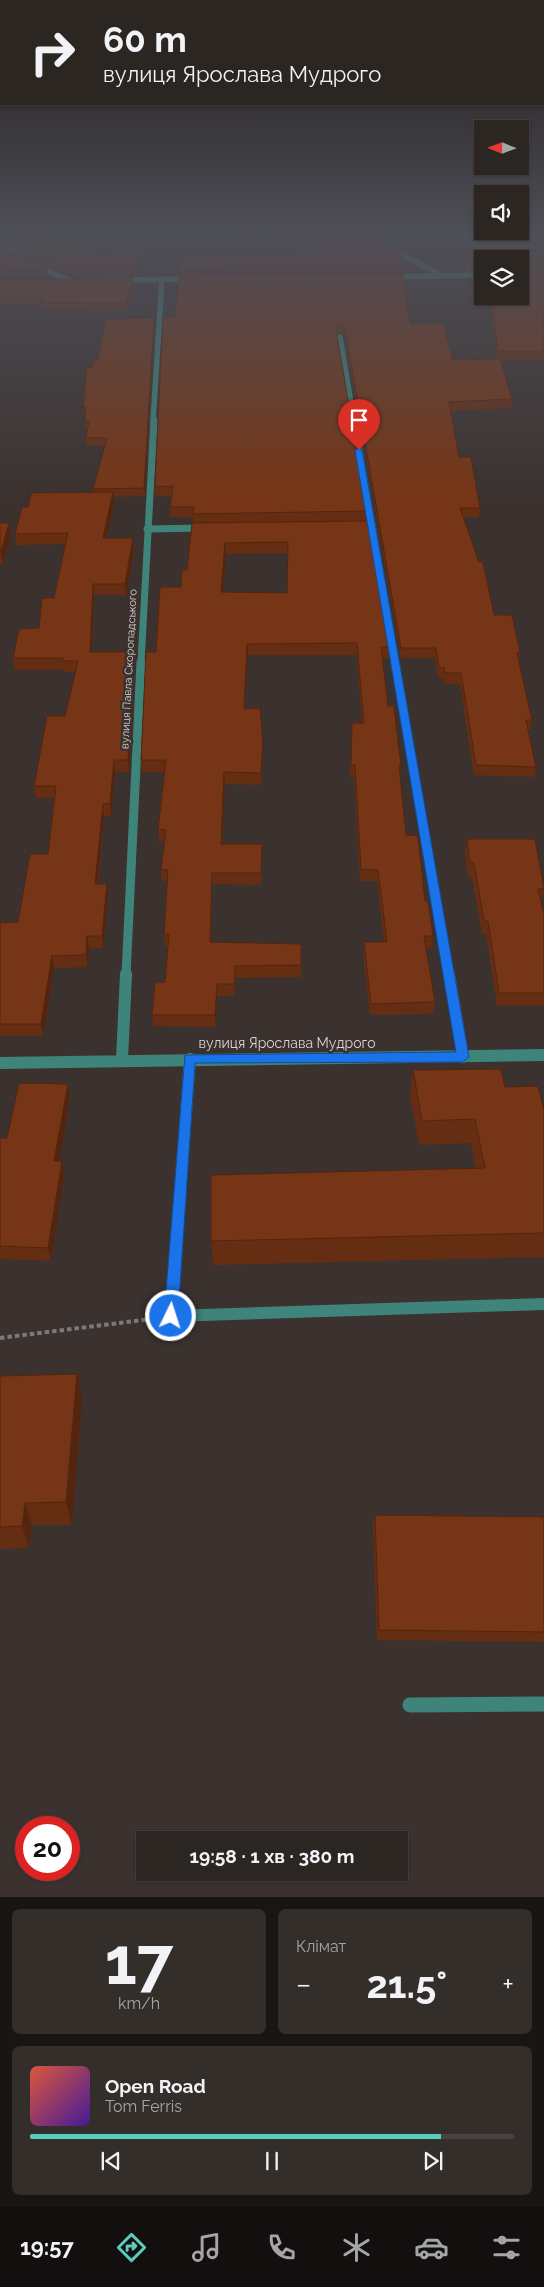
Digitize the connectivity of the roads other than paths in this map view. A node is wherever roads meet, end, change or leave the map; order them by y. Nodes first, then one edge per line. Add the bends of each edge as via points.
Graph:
1 (160, 322) edge
2 (340, 337) edge
3 (362, 526) edge
4 (371, 526) junction
5 (215, 528) edge
6 (147, 530) junction
7 (544, 1055) edge
8 (463, 1057) junction
9 (190, 1059) junction
10 (122, 1060) junction
11 (0, 1063) edge
12 (544, 1304) edge
13 (544, 1704) edge
14 (410, 1705) dead end

1 - 6 street, вулиця Павла Скоропадського
2 - 4 street
3 - 4 street
4 - 8 street
5 - 6 street
6 - 10 street, вулиця Павла Скоропадського
7 - 8 street, вулиця Ярослава Мудрого
8 - 9 street, вулиця Ярослава Мудрого
9 - 10 street, вулиця Ярослава Мудрого
9 - 12 street via 171,1316
10 - 11 street, вулиця Ярослава Мудрого
13 - 14 street

